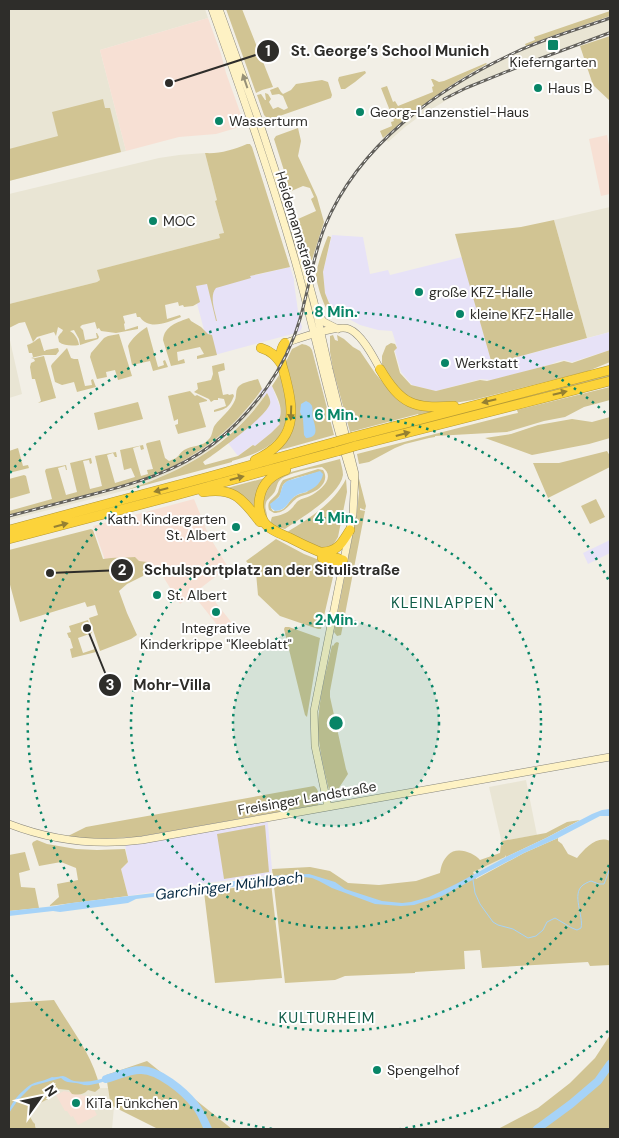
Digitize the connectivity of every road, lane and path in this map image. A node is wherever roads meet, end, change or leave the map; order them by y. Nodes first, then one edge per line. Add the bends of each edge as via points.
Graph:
1 (212, 9) edge
2 (219, 9) edge
3 (301, 269) junction
4 (317, 314) junction
5 (338, 329) junction
6 (317, 333) junction
7 (285, 343) joint
8 (261, 348) dead end
9 (282, 365) junction
10 (380, 369) joint
11 (610, 370) edge
12 (610, 381) edge
13 (469, 406) junction
14 (354, 442) junction
15 (334, 448) junction
16 (208, 477) junction
17 (173, 496) junction
18 (9, 530) edge
19 (350, 530) junction
20 (272, 531) junction
21 (9, 539) edge
22 (287, 539) junction
23 (318, 552) junction
24 (343, 563) junction
25 (610, 756) edge
26 (328, 807) junction
27 (9, 824) edge

1 - 3 main road, Heidemannstraße
3 -> 2 main road, Heidemannstraße via 294,228
3 - 4 main road, Heidemannstraße
3 - 6 main road, Heidemannstraße
4 - 5 main road
4 - 6 main road, Heidemannstraße
5 - 6 main road
5 - 10 main road via 354,332
6 - 7 main road
6 - 19 main road, Heidemannstraße via 355,474
7 - 9 highway via 281,348
8 - 9 highway via 277,357
9 -> 16 highway via 292,412 281,442 259,458 219,470
10 - 13 highway via 394,391 415,404
11 -> 13 highway
14 -> 12 highway
13 - 14 highway
14 - 15 highway, bridge
15 - 16 highway
17 -> 15 highway
15 - 20 highway via 321,460 277,473 263,487 260,512
16 -> 18 highway
17 - 20 highway via 186,497 212,491 232,494 245,502 265,528
21 -> 17 highway
19 - 23 highway via 335,550
19 - 24 main road, Heidemannstraße
20 - 22 highway
22 - 23 highway
22 - 24 highway via 332,562
23 - 24 highway
24 - 26 main road, Heidemannstraße via 314,711 314,746
25 - 26 main road, Freisinger Landstraße
26 - 27 main road, Freisinger Landstraße via 123,842 66,840

